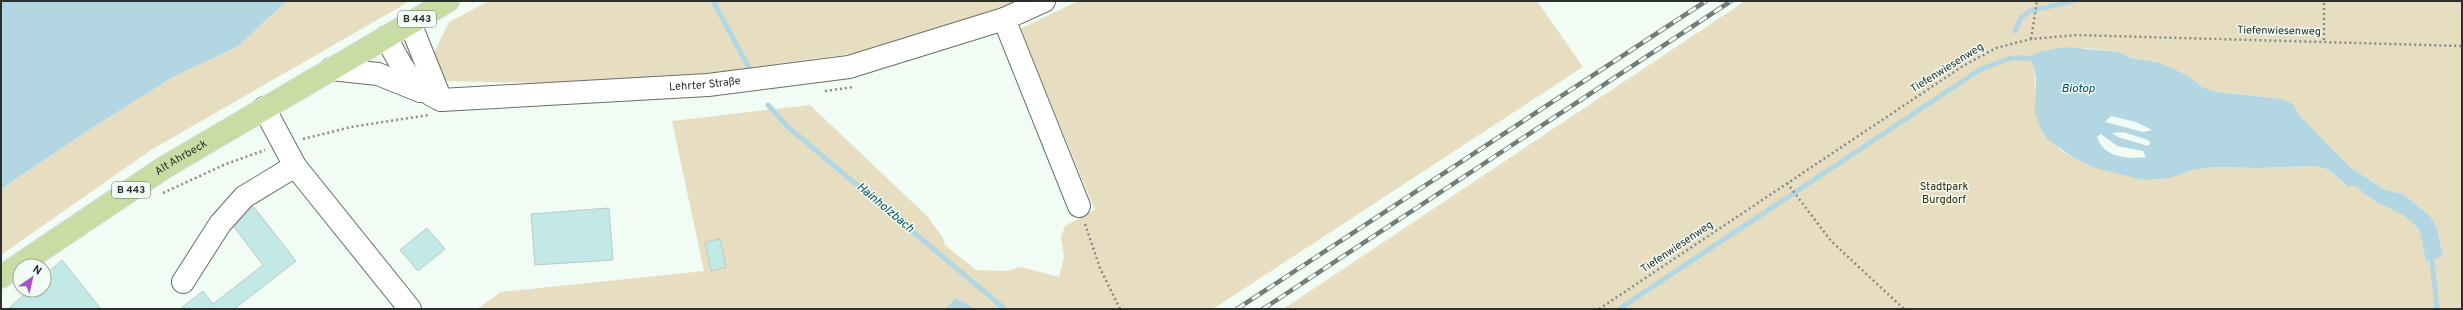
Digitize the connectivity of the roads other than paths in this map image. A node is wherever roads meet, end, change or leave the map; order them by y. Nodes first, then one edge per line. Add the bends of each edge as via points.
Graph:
1 (448, 1) edge
2 (1044, 1) edge
3 (1004, 19) junction
4 (410, 23) junction
5 (386, 37) junction
6 (331, 69) junction
7 (433, 102) junction
8 (264, 108) junction
9 (295, 166) junction
10 (1079, 206) road end
11 (1, 277) edge
12 (183, 282) dead end
13 (410, 309) edge

1 - 4 main road, B 443
2 - 3 street, Lehrter Straße
3 - 7 street, Lehrter Straße via 849,67 708,85
3 - 10 street
4 - 5 main road, B 443
4 - 7 street
5 - 6 main road, Alt Ahrbeck / B 443
5 - 7 street via 407,75
6 - 7 street via 378,74
6 - 8 main road, Alt Ahrbeck / B 443
8 - 9 street
8 - 11 main road, Alt Ahrbeck / B 443 via 165,167
9 - 12 street via 244,197 220,224
9 - 13 street

